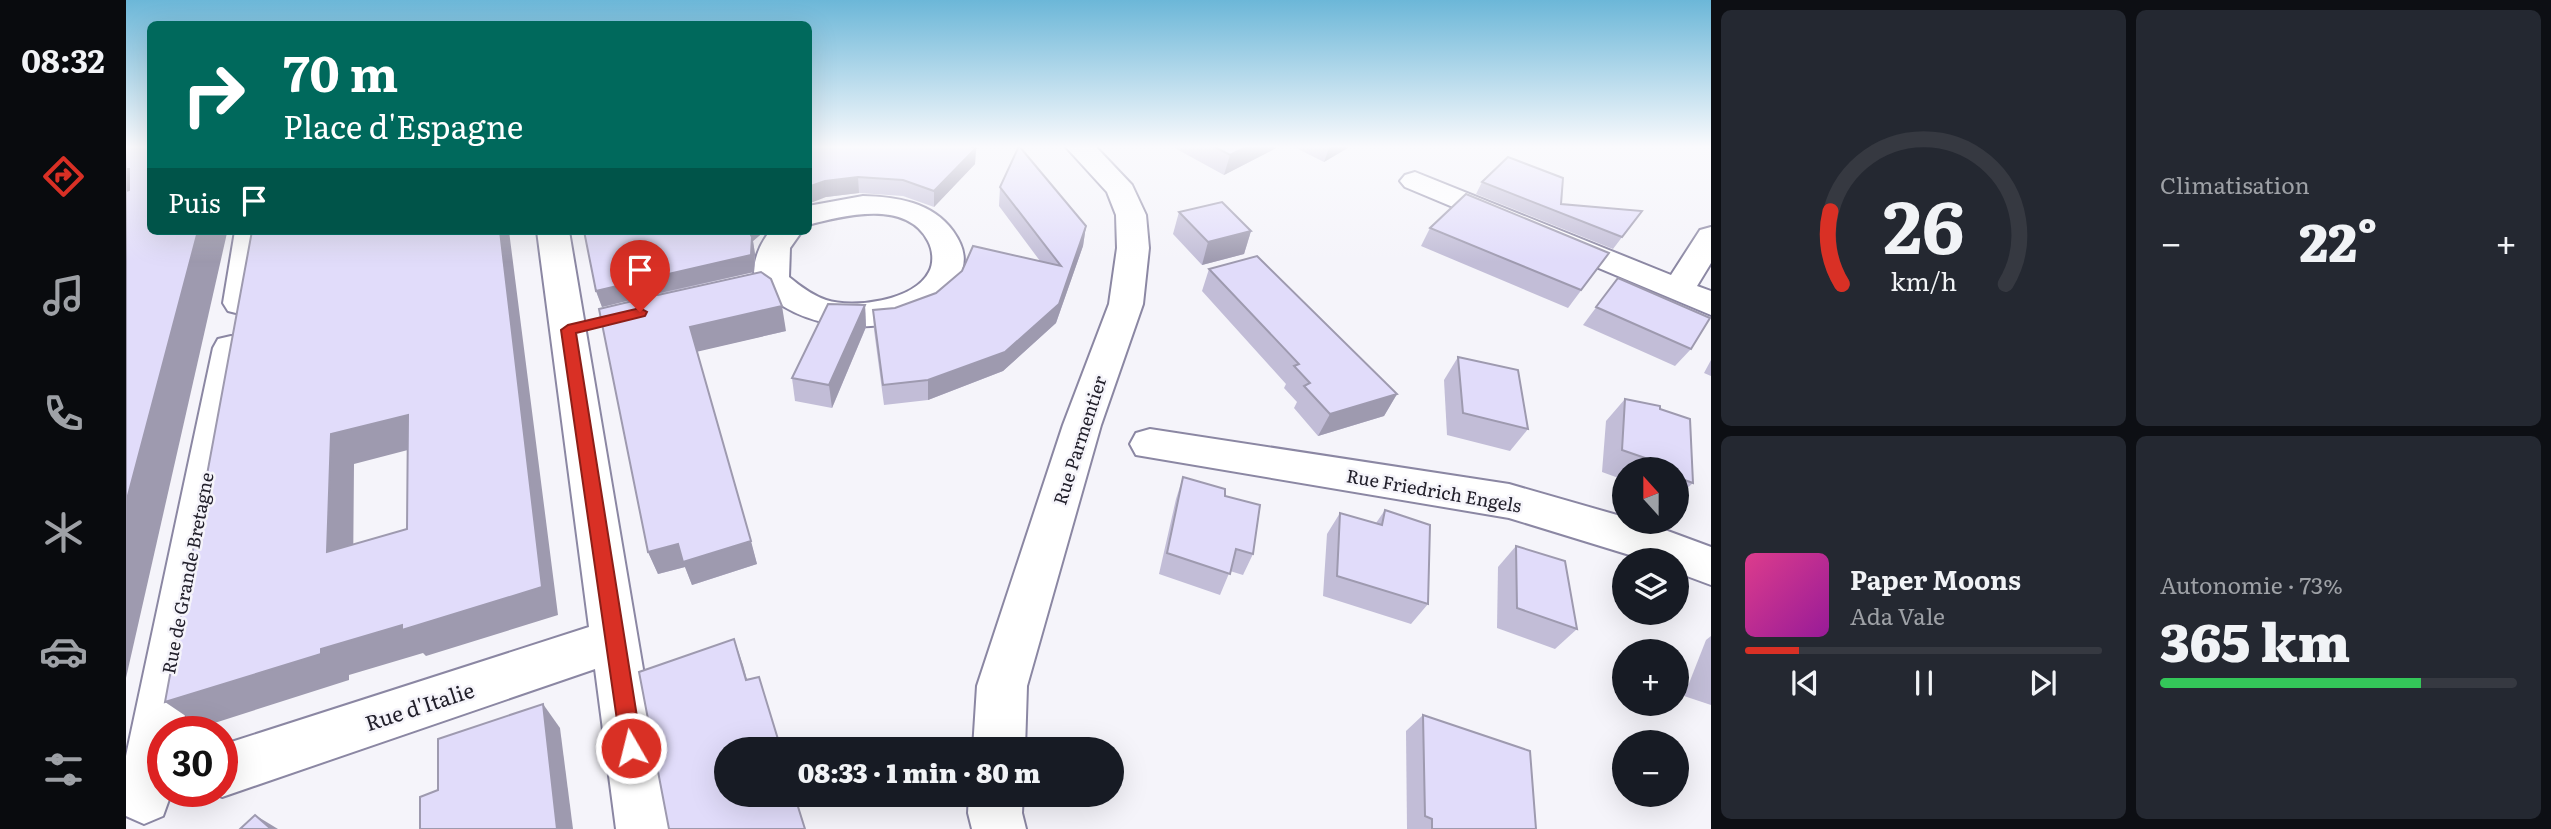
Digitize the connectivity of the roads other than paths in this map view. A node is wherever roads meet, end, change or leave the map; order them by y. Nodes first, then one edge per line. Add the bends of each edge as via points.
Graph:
1 (1115, 185) edge
2 (1424, 185) edge
3 (812, 215) edge
4 (250, 235) edge
5 (554, 235) edge
6 (783, 235) edge
7 (1711, 237) edge
8 (1678, 290) junction
9 (240, 303) edge
10 (1711, 304) edge
11 (231, 348) edge
12 (1150, 444) dead end
13 (1711, 566) edge
14 (615, 640) junction
15 (1000, 737) edge
16 (238, 766) edge
17 (144, 797) edge
18 (995, 807) edge
19 (643, 829) edge
20 (999, 829) edge

1 - 15 street, Rue Parmentier via 1131,215 1133,248 1126,304 1082,425 1002,686
2 - 8 street
3 - 6 street via 856,204 906,211 940,233 948,251 947,271 936,287 914,302 884,312 851,315 820,310 759,284
4 - 9 street
5 - 14 street via 586,325
7 - 8 street
8 - 10 street
11 - 17 street, Rue de Grande Bretagne
12 - 13 street, Rue Friedrich Engels via 1509,501 1646,541
14 - 16 street, Rue d'Italie
14 - 19 street
18 - 20 street

